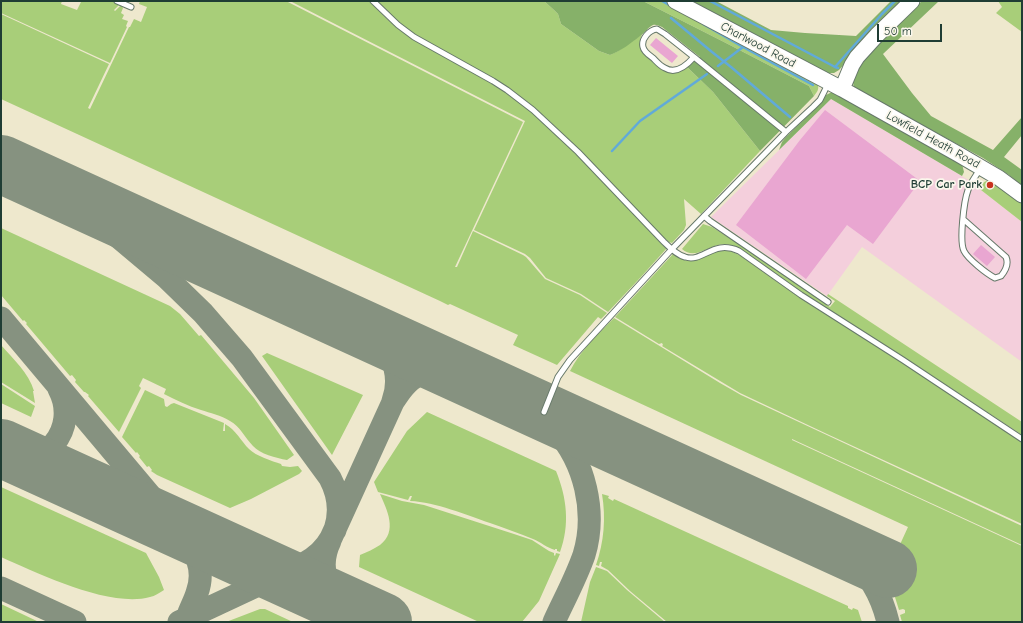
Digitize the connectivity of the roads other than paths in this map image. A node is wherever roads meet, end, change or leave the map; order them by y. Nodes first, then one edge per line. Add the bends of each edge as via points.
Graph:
1 (118, 1) edge
2 (373, 1) edge
3 (675, 1) edge
4 (912, 1) edge
5 (131, 7) dead end
6 (694, 57) junction
7 (836, 85) junction
8 (786, 132) junction
9 (981, 167) junction
10 (1022, 195) edge
11 (704, 216) junction
12 (963, 219) junction
13 (672, 249) junction
14 (828, 302) dead end
15 (544, 412) dead end
16 (1022, 438) edge

1 - 5 lane
2 - 13 lane via 410,34 493,81 543,118
3 - 7 street, Charlwood Road
4 - 7 street via 857,57
6 - 6 lane via 678,70 668,70 645,51 644,40 650,31 658,30
6 - 8 lane
7 - 8 lane
7 - 9 street, Lowfield Heath Road
8 - 11 lane
9 - 10 street, Lowfield Heath Road
9 - 12 lane via 969,188
11 - 13 lane
11 - 14 lane
12 - 12 lane via 964,252 990,275 995,278 1001,276 1007,266 1006,257
13 - 15 lane via 566,365
13 - 16 lane via 683,257 692,258 721,248 739,251 801,296

